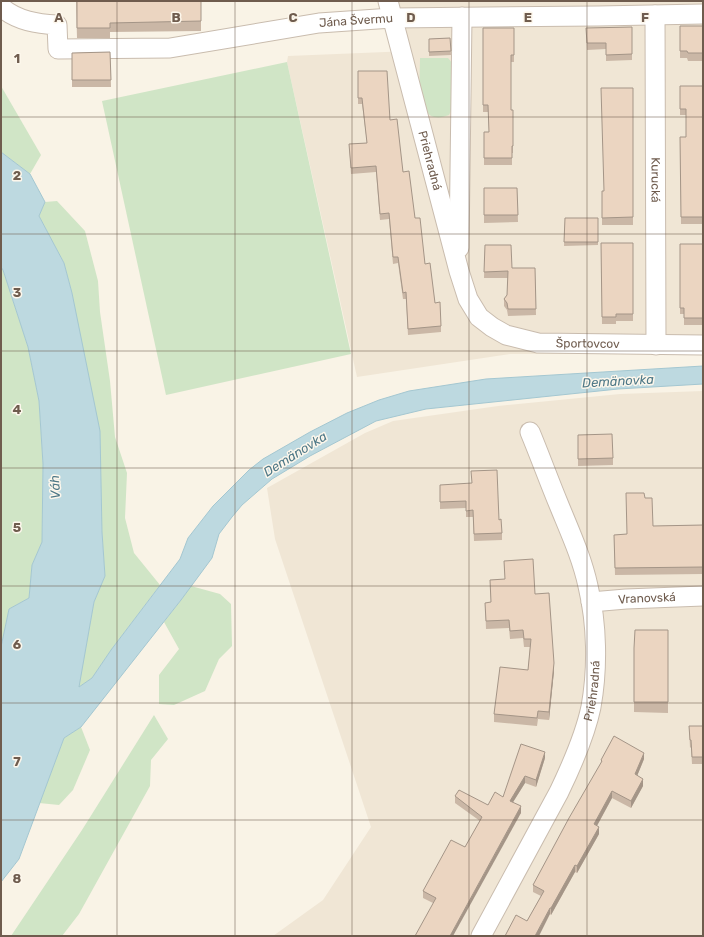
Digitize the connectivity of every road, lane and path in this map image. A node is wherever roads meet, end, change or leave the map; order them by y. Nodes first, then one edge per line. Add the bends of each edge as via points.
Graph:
1 (1, 7) edge
2 (390, 9) edge
3 (598, 9) edge
4 (703, 14) edge
5 (655, 15) junction
6 (462, 17) junction
7 (459, 271) junction
8 (479, 317) joint
9 (656, 345) junction
10 (703, 345) edge
11 (530, 432) dead end
12 (703, 596) edge
13 (591, 602) junction
14 (481, 936) edge

1 - 2 street, Jána Švermu via 22,20 57,25 58,49 170,48
2 - 6 street, Jána Švermu
2 - 7 street, Priehradná
3 - 5 street, Jána Švermu
3 - 6 street, Jána Švermu
4 - 5 street, Jána Švermu
5 - 9 street, Kurucká
6 - 7 street
7 - 8 street, Priehradná via 468,299
8 - 9 street, Športovcov via 506,335 538,344
9 - 10 street, Športovcov
11 - 13 street, Priehradná via 574,539
12 - 13 street, Vranovská
13 - 14 street, Priehradná via 594,629 594,686 584,730 559,792

